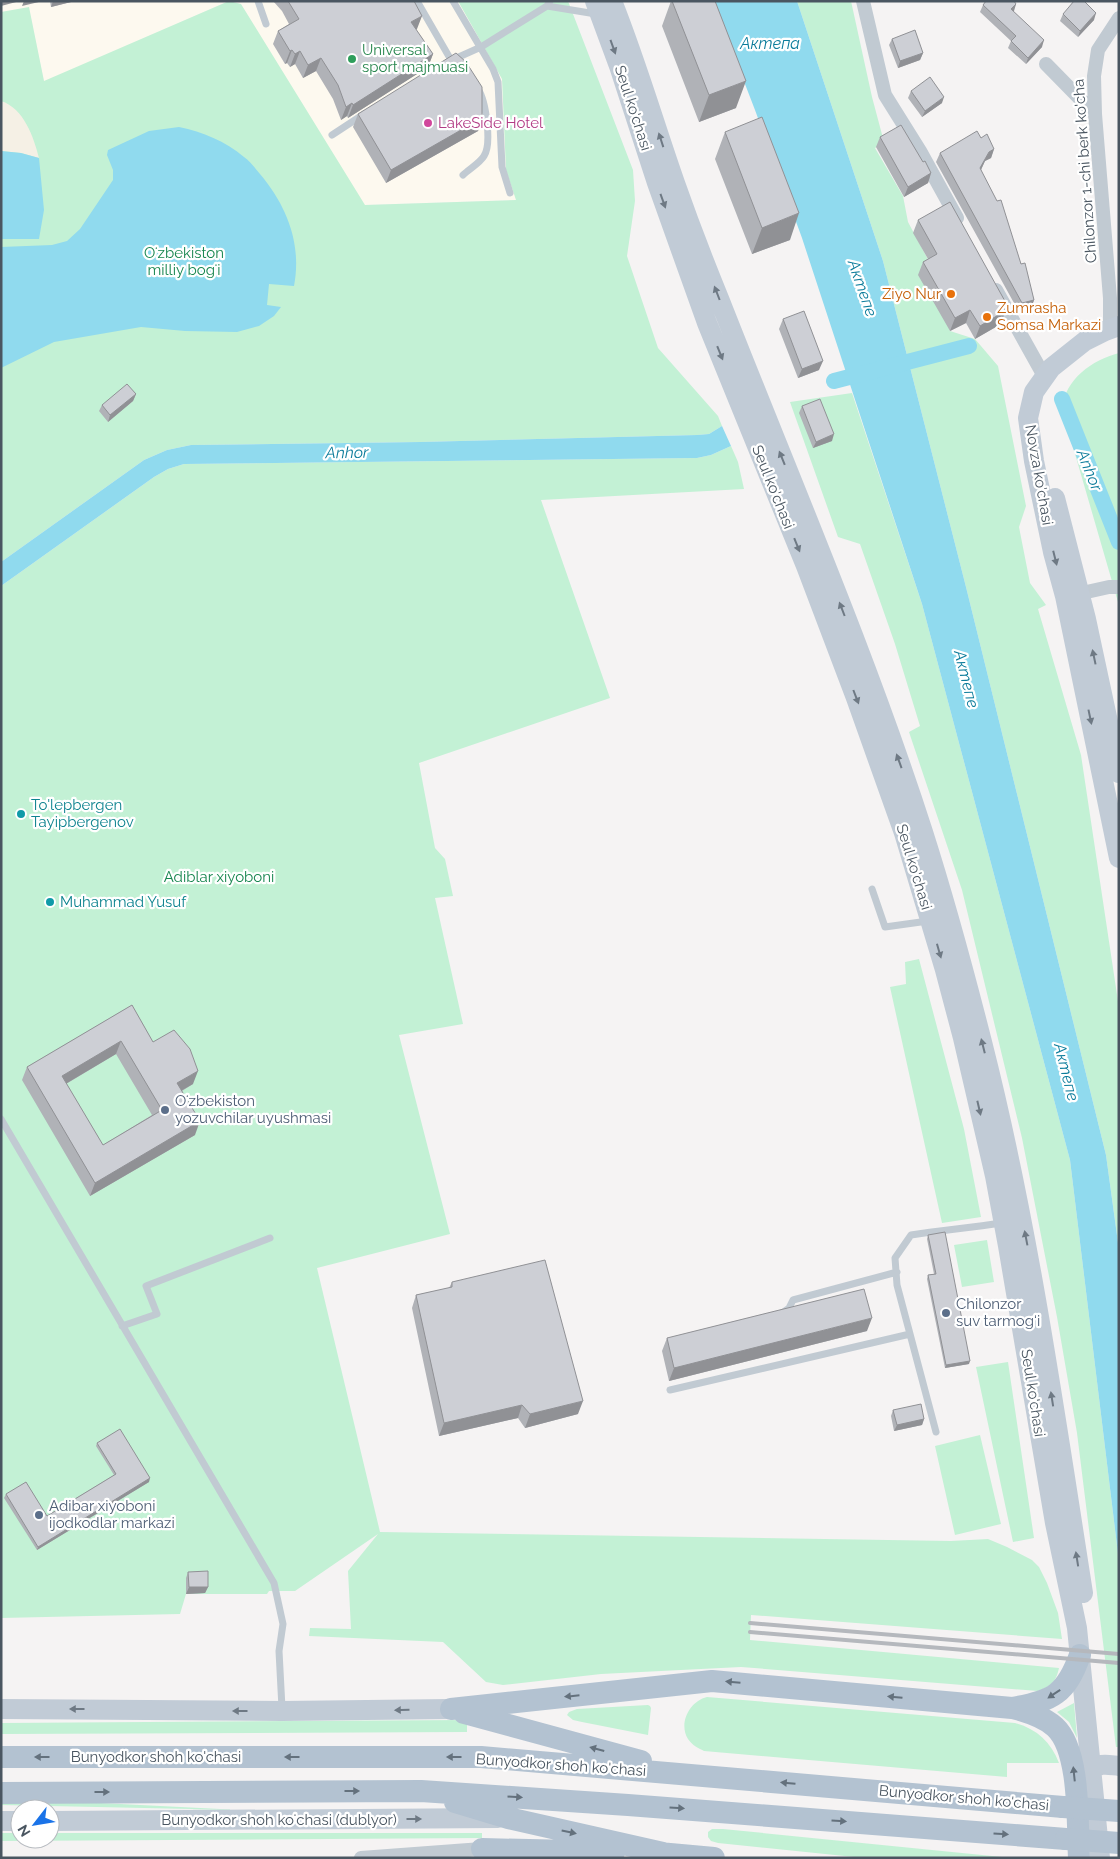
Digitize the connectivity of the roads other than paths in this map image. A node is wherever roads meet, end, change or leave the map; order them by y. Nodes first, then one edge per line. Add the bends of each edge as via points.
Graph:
1 (258, 1) edge
2 (417, 1) edge
3 (453, 1) edge
4 (863, 1) edge
5 (548, 4) edge
6 (603, 6) edge
7 (1119, 18) edge
8 (266, 24) dead end
9 (481, 47) junction
10 (451, 60) junction
11 (1046, 64) dead end
12 (443, 65) edge
13 (462, 69) edge
14 (472, 80) edge
15 (372, 109) edge
16 (1094, 114) junction
17 (332, 135) dead end
18 (463, 175) dead end
19 (510, 193) dead end
20 (962, 227) edge
21 (989, 277) edge
22 (1114, 327) edge
23 (1044, 376) junction
24 (762, 433) junction
25 (1119, 587) edge
26 (1072, 595) junction
27 (1115, 734) edge
28 (1119, 773) edge
29 (1119, 858) edge
30 (872, 889) dead end
31 (931, 921) junction
32 (1, 1119) edge
33 (1004, 1222) junction
34 (270, 1238) dead end
35 (896, 1272) junction
36 (774, 1315) edge
37 (122, 1326) junction
38 (910, 1334) junction
39 (670, 1390) dead end
40 (936, 1432) dead end
41 (1080, 1655) junction
42 (1012, 1708) junction
43 (1, 1709) edge
44 (451, 1709) junction
45 (282, 1711) junction
46 (1, 1757) edge
47 (1104, 1767) edge
48 (695, 1775) junction
49 (421, 1791) junction
50 (1, 1793) edge
51 (628, 1805) junction
52 (1119, 1811) edge
53 (508, 1818) junction
54 (60, 1821) edge
55 (1119, 1843) edge
56 (482, 1849) joint
57 (664, 1853) junction
58 (361, 1858) edge
59 (714, 1858) edge
60 (1079, 1858) edge
61 (1100, 1858) edge

1 - 8 lane
2 - 10 lane
3 - 9 lane
4 - 20 street via 885,95
5 - 6 lane
5 - 9 lane
6 - 24 main road, Seul ko'chasi via 660,192 707,323 752,407
7 - 16 street, Chilonzor 1-chi berk ko'cha via 1096,57
9 - 10 lane
9 - 19 lane via 498,82 502,167
10 - 12 lane
10 - 13 lane
11 - 16 street
14 - 18 lane via 481,94 488,146 484,156
15 - 17 lane
16 - 22 street, Chilonzor 1-chi berk ko'cha
21 - 23 street
22 - 23 main road, Novza ko'chasi via 1075,347
23 - 26 main road, Novza ko'chasi via 1031,398 1028,418 1030,440 1053,552
24 -> 31 main road, Seul ko'chasi via 904,833
47 -> 24 main road, Seul ko'chasi via 1090,1638 1027,1244 984,1048 931,859 900,765 828,573
25 - 26 street
27 -> 26 main road, Novza ko'chasi
26 -> 29 main road, Novza ko'chasi
27 - 28 main road, Novza ko'chasi
30 - 31 lane via 885,927
31 -> 33 main road, Seul ko'chasi via 963,1038
32 - 37 lane
33 - 35 lane via 911,1235 896,1258
33 - 41 main road, Seul ko'chasi
34 - 37 lane via 146,1286 157,1314
35 - 36 lane via 793,1300 789,1308
35 - 38 lane
37 - 45 lane via 274,1583 283,1624 278,1651
38 - 39 lane
38 - 40 lane
41 -> 42 main road via 1072,1677 1057,1693 1037,1703
41 - 47 main road, Seul ko'chasi
42 -> 44 main road via 712,1681
60 -> 42 main road via 1074,1771 1068,1747 1059,1731 1050,1724
45 -> 43 main road
44 -> 45 main road
48 -> 44 main road
48 -> 46 main road, Bunyodkor shoh ko'chasi via 481,1758
47 - 61 main road, Seul ko'chasi
52 -> 48 main road, Bunyodkor shoh ko'chasi, bridge
50 -> 49 main road
49 -> 51 main road
49 - 53 main road
51 - 53 main road
51 -> 55 main road, bridge
54 -> 53 main road, Bunyodkor shoh koʻchasi (dublyor)
53 -> 57 main road
56 - 57 main road
56 - 58 street
57 - 59 main road

